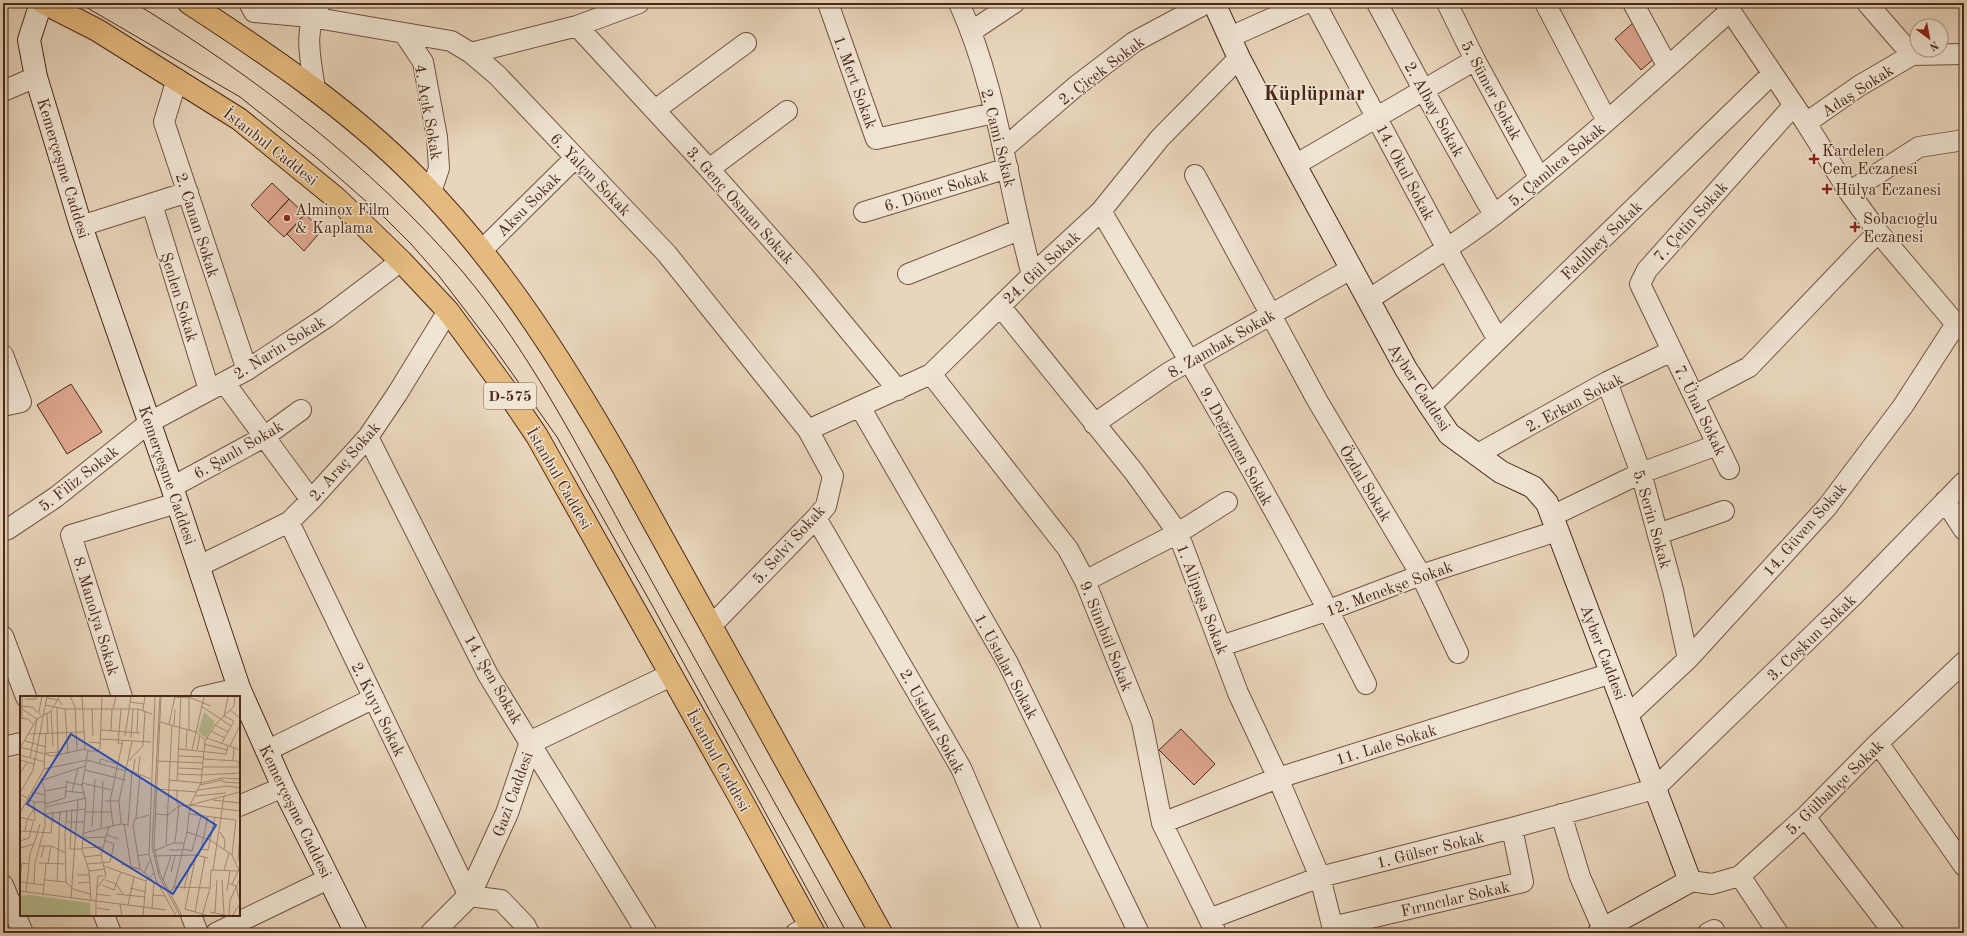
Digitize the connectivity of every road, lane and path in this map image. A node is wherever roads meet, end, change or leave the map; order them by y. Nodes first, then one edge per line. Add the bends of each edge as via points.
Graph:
1 (41, 3) edge
2 (44, 3) edge
3 (189, 3) edge
4 (249, 3) edge
5 (639, 3) edge
6 (828, 3) edge
7 (959, 3) edge
8 (1014, 3) edge
9 (1207, 3) edge
10 (1214, 3) edge
11 (1306, 3) edge
12 (1315, 3) edge
13 (1377, 3) edge
14 (1447, 3) edge
15 (1545, 3) edge
16 (1633, 3) edge
17 (1869, 5) edge
18 (1728, 7) edge
19 (316, 10) edge
20 (577, 26) junction
21 (972, 31) junction
22 (405, 35) junction
23 (1230, 37) junction
24 (746, 42) dead end
25 (472, 52) junction
26 (1909, 52) edge
27 (1949, 54) edge
28 (1964, 54) edge
29 (1909, 57) edge
30 (1239, 58) junction
31 (1475, 60) junction
32 (1668, 67) junction
33 (1772, 74) junction
34 (36, 77) junction
35 (177, 79) junction
36 (315, 90) junction
37 (3, 91) edge
38 (1424, 91) junction
39 (1794, 105) junction
40 (655, 110) junction
41 (788, 111) dead end
42 (994, 113) junction
43 (1377, 118) junction
44 (1607, 121) junction
45 (1806, 124) junction
46 (1964, 140) edge
47 (1003, 149) junction
48 (575, 158) junction
49 (1295, 165) junction
50 (1008, 168) junction
51 (709, 169) junction
52 (1195, 175) dead end
53 (1539, 177) junction
54 (188, 192) junction
55 (431, 192) junction
56 (1849, 192) junction
57 (152, 204) junction
58 (1101, 211) junction
59 (864, 212) dead end
60 (1494, 215) junction
61 (82, 226) junction
62 (1020, 230) junction
63 (1878, 232) junction
64 (1447, 249) junction
65 (481, 251) junction
66 (401, 261) junction
67 (1351, 269) junction
68 (908, 274) dead end
69 (1032, 275) junction
70 (1368, 300) junction
71 (1000, 306) junction
72 (448, 311) junction
73 (1270, 315) junction
74 (1960, 326) edge
75 (1498, 340) junction
76 (1672, 351) junction
77 (3, 355) edge
78 (1190, 360) junction
79 (247, 370) junction
80 (932, 374) junction
81 (1607, 382) junction
82 (216, 386) junction
83 (898, 390) junction
84 (1694, 396) junction
85 (3, 406) edge
86 (1430, 406) junction
87 (860, 407) junction
88 (302, 410) dead end
89 (150, 422) junction
90 (1094, 424) junction
91 (808, 430) junction
92 (264, 437) junction
93 (368, 437) junction
94 (1717, 445) junction
95 (1476, 455) junction
96 (1729, 469) dead end
97 (1641, 473) junction
98 (1964, 482) edge
99 (175, 495) junction
100 (311, 500) junction
101 (1945, 501) junction
102 (1227, 502) dead end
103 (1724, 511) dead end
104 (816, 518) junction
105 (289, 522) junction
106 (1554, 524) junction
107 (5, 525) edge
108 (1964, 530) edge
109 (1178, 533) junction
110 (1658, 534) junction
111 (71, 535) joint
112 (199, 566) junction
113 (1421, 575) junction
114 (1085, 580) junction
115 (1329, 610) junction
116 (711, 626) junction
117 (3, 636) edge
118 (1221, 646) junction
119 (1458, 652) dead end
120 (1688, 659) junction
121 (1964, 662) edge
122 (1612, 673) junction
123 (671, 675) junction
124 (1366, 684) dead end
125 (239, 688) junction
126 (26, 696) edge
127 (122, 696) edge
128 (205, 696) edge
129 (374, 698) junction
130 (1628, 715) junction
131 (531, 742) junction
132 (20, 743) edge
133 (1878, 743) junction
134 (3, 747) edge
135 (266, 751) junction
136 (1278, 778) junction
137 (283, 787) junction
138 (1654, 789) junction
139 (240, 806) edge
140 (1560, 814) junction
141 (1805, 817) junction
142 (1162, 823) junction
143 (1512, 828) junction
144 (1964, 866) edge
145 (1740, 876) junction
146 (1320, 877) junction
147 (328, 879) junction
148 (1690, 881) junction
149 (3, 885) edge
150 (469, 896) junction
151 (104, 916) edge
152 (191, 916) edge
153 (1212, 926) edge
154 (807, 930) edge
155 (1333, 930) edge
156 (1601, 931) edge
157 (23, 933) edge
158 (111, 933) edge
159 (198, 933) edge
160 (216, 933) edge
161 (356, 933) edge
162 (432, 933) edge
163 (529, 933) edge
164 (647, 933) edge
165 (880, 933) edge
166 (1032, 933) edge
167 (1139, 933) edge
168 (1778, 933) edge
169 (1894, 933) edge

1 - 34 main road, Kemerçeşme Caddesi via 30,40
2 - 35 highway, İstanbul Caddesi / D-575 via 97,30
3 - 36 highway
4 - 19 street, 6. Yalçın Sokak via 254,12
5 - 20 street
6 - 42 street, 1. Mert Sokak via 876,139
7 - 21 street, 2. Cami Sokak
8 - 21 street
9 - 47 street, 2. Çiçek Sokak via 1134,42 1075,87
10 - 23 main road, Ayber Caddesi
11 - 23 street
12 - 43 street, 14. Okul Sokak
13 - 38 street, 2. Albay Sokak
14 - 31 street, 5. Sümer Sokak
15 - 44 street
16 - 32 street
17 - 26 street, Adaş Sokak
18 - 32 street, 5. Çamlıca Sokak
18 - 33 street
19 - 22 street, 6. Yalçın Sokak
19 - 36 street via 308,33
20 - 25 street
20 - 40 street, 3. Genç Osman Sokak
21 - 42 street, 2. Cami Sokak
22 - 25 street, 6. Yalçın Sokak via 451,41
22 - 55 street, 4. Açık Sokak via 423,62 437,137 439,168
23 - 30 main road, Ayber Caddesi
24 - 40 street
25 - 48 street, 6. Yalçın Sokak
27 - 28 street
29 - 45 street, Adaş Sokak via 1859,86
30 - 49 main road, Ayber Caddesi
30 - 58 street, 24. Gül Sokak via 1160,138
31 - 38 street
31 - 53 street, 5. Sümer Sokak
32 - 44 street, 5. Çamlıca Sokak
33 - 39 street
33 - 75 street, Fadılbey Sokak
34 - 37 street
34 - 61 main road, Kemerçeşme Caddesi
35 - 54 street, 2. Canan Sokak via 164,122
35 - 66 highway, İstanbul Caddesi / D-575 via 239,119 336,198
36 - 55 highway via 371,135
38 - 43 street
38 - 60 street, 2. Albay Sokak
39 - 45 street
39 - 76 street, 7. Çetin Sokak via 1647,270 1640,284
40 - 51 street, 3. Genç Osman Sokak
41 - 51 street
42 - 47 street, 2. Cami Sokak
43 - 49 street
43 - 64 street, 14. Okul Sokak
44 - 53 street, 5. Çamlıca Sokak
45 - 56 street
46 - 56 street via 1919,147
47 - 50 street, 2. Cami Sokak
48 - 65 street, Aksu Sokak
48 - 91 street, 6. Yalçın Sokak via 667,254
49 - 67 main road, Ayber Caddesi
50 - 59 street, 6. Döner Sokak
50 - 62 street, 2. Cami Sokak
51 - 83 street, 3. Genç Osman Sokak via 803,275
52 - 73 street, Özdal Sokak
53 - 60 street, 5. Çamlıca Sokak
54 - 57 street
54 - 79 street, 2. Canan Sokak
55 - 65 highway
56 - 63 street
57 - 61 street
57 - 82 street, Şenlen Sokak
58 - 69 street, 24. Gül Sokak
58 - 78 street, 9. Değirmen Sokak
60 - 64 street, 5. Çamlıca Sokak
61 - 89 main road, Kemerçeşme Caddesi
62 - 68 street
62 - 69 street, 2. Cami Sokak
63 - 74 street
63 - 84 street via 1749,367
64 - 70 street, 5. Çamlıca Sokak
64 - 75 street, 14. Okul Sokak
65 - 116 highway via 531,316 586,403
66 - 72 highway, İstanbul Caddesi / D-575
66 - 79 street, 2. Narin Sokak via 327,317
67 - 70 main road, Ayber Caddesi
67 - 73 street, 8. Zambak Sokak
69 - 71 street, 24. Gül Sokak
70 - 86 main road, Ayber Caddesi via 1406,369
71 - 80 street, 24. Gül Sokak
71 - 90 street, 1. Alipaşa Sokak
72 - 93 street, 2. Araç Sokak
72 - 123 highway, İstanbul Caddesi / D-575 via 537,436
73 - 78 street, 8. Zambak Sokak
73 - 113 street, Özdal Sokak via 1316,400
74 - 120 street, 14. Güven Sokak via 1827,507
75 - 86 street, Fadılbey Sokak
76 - 81 street, 2. Erkan Sokak
76 - 84 street, 7. Ünal Sokak
77 - 85 street via 21,402
78 - 90 street, 8. Zambak Sokak
78 - 115 street, 9. Değirmen Sokak
79 - 82 street, 2. Narin Sokak
80 - 83 street, 24. Gül Sokak
80 - 114 street, 9. Sümbül Sokak via 1068,550
81 - 95 street, 2. Erkan Sokak
81 - 97 street, 5. Serin Sokak
82 - 89 street, 2. Narin Sokak
82 - 92 street, Şenlen Sokak
83 - 87 street, 24. Gül Sokak
84 - 94 street, 7. Ünal Sokak
86 - 95 main road, Ayber Caddesi via 1449,434
87 - 91 street, 24. Gül Sokak
87 - 167 street, 1. Ustalar Sokak via 1008,663
88 - 92 street, 6. Şanlı Sokak
89 - 99 main road, Kemerçeşme Caddesi
89 - 107 street, 5. Filiz Sokak via 56,497
90 - 109 street, 1. Alipaşa Sokak via 1134,472
91 - 104 street, 5. Selvi Sokak via 833,476 826,506
92 - 99 street, 6. Şanlı Sokak
92 - 100 street, Şenlen Sokak
93 - 100 street, 2. Araç Sokak
93 - 131 street, 14. Şen Sokak via 488,675
94 - 96 street, 7. Ünal Sokak
94 - 97 street, 12. Menekşe Sokak
95 - 106 main road, Ayber Caddesi via 1502,472 1533,487 1547,503
97 - 106 street, 12. Menekşe Sokak
97 - 110 street, 5. Serin Sokak
98 - 101 street, 3. Coşkun Sokak
99 - 111 street, 6. Şanlı Sokak
99 - 112 main road, Kemerçeşme Caddesi
100 - 105 street, 2. Araç Sokak
101 - 108 street
101 - 138 street, 3. Coşkun Sokak via 1855,594
102 - 109 street
103 - 110 street
104 - 116 street, 5. Selvi Sokak
104 - 166 street, 2. Ustalar Sokak via 961,768
105 - 112 street, 2. Araç Sokak
105 - 129 street, 2. Kuyu Sokak
106 - 113 street, 12. Menekşe Sokak
106 - 122 main road, Ayber Caddesi
109 - 114 street
109 - 118 street, 1. Alipaşa Sokak
110 - 120 street, 5. Serin Sokak
111 - 127 street, 8. Manolya Sokak
112 - 125 main road, Kemerçeşme Caddesi
113 - 115 street, 12. Menekşe Sokak
113 - 119 street, Özdal Sokak
114 - 142 street, 9. Sümbül Sokak via 1142,722
115 - 118 street, 12. Menekşe Sokak
115 - 124 street, 9. Değirmen Sokak
116 - 165 highway
117 - 126 street
118 - 136 street, 1. Alipaşa Sokak via 1238,693
120 - 130 street, 14. Güven Sokak
121 - 133 street, 5. Gülbahçe Sokak
122 - 130 main road, Ayber Caddesi
122 - 136 street, 11. Lale Sokak
123 - 131 main road, Gazi Caddesi
123 - 154 highway, İstanbul Caddesi / D-575
125 - 128 street
125 - 135 main road, Kemerçeşme Caddesi
129 - 135 street
129 - 150 street, 2. Kuyu Sokak
130 - 138 main road, Ayber Caddesi
131 - 150 main road, Gazi Caddesi via 507,813
131 - 164 street, 14. Şen Sokak
132 - 134 street
133 - 141 street, 5. Gülbahçe Sokak
133 - 144 street
135 - 137 main road, Kemerçeşme Caddesi
136 - 142 street, 11. Lale Sokak
136 - 146 street, 1. Alipaşa Sokak
137 - 139 street
137 - 147 main road, Kemerçeşme Caddesi
138 - 140 street, 1. Gülser Sokak
138 - 148 main road, Ayber Caddesi
140 - 143 street, 1. Gülser Sokak
140 - 156 street
141 - 145 street, 5. Gülbahçe Sokak
141 - 169 street
142 - 153 street, 9. Sümbül Sokak
143 - 146 street, 1. Gülser Sokak
143 - 155 street, Fırıncılar Sokak via 1523,882
145 - 148 street, 5. Gülbahçe Sokak via 1712,884
145 - 168 street
146 - 153 street, 1. Gülser Sokak
146 - 155 street, 1. Alipaşa Sokak
147 - 160 street
147 - 161 main road, Kemerçeşme Caddesi
148 - 156 main road
149 - 157 street
150 - 162 main road, Gazi Caddesi
150 - 163 street via 501,900 525,925
151 - 158 street
152 - 159 street

